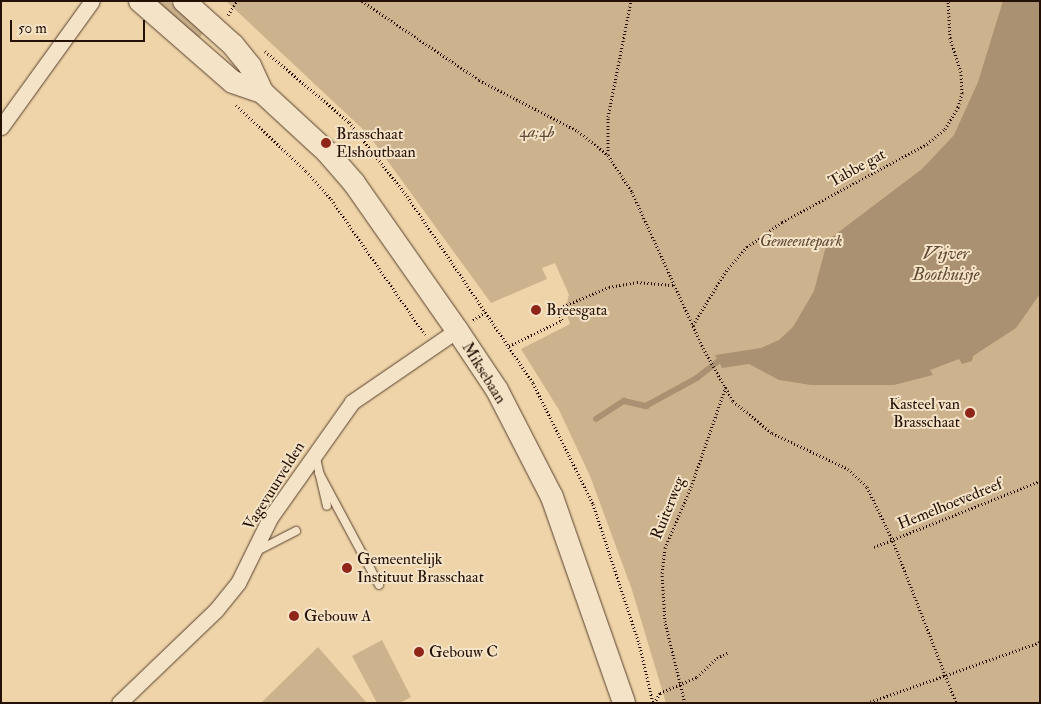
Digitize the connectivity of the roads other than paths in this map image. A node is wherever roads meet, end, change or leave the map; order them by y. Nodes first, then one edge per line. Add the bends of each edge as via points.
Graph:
1 (92, 1) edge
2 (140, 1) edge
3 (184, 1) edge
4 (250, 66) junction
5 (262, 92) junction
6 (234, 93) junction
7 (1, 127) edge
8 (457, 330) junction
9 (315, 452) junction
10 (319, 473) junction
11 (326, 506) dead end
12 (296, 531) dead end
13 (252, 554) junction
14 (380, 585) dead end
15 (119, 703) edge
16 (624, 703) edge

1 - 7 street
2 - 6 main road, Miksebaan
3 - 4 main road, Miksebaan via 233,45
4 - 5 main road, Miksebaan
4 - 6 main road via 248,80
5 - 6 main road, Miksebaan
5 - 8 main road, Miksebaan via 328,153 354,183
8 - 9 street, Vagevuurvelden via 352,402
8 - 16 main road, Miksebaan via 497,390 552,497
9 - 10 lane
9 - 13 street, Vagevuurvelden via 270,518
10 - 11 lane
10 - 14 lane
12 - 13 lane
13 - 15 street, Vagevuurvelden via 238,583 216,610

